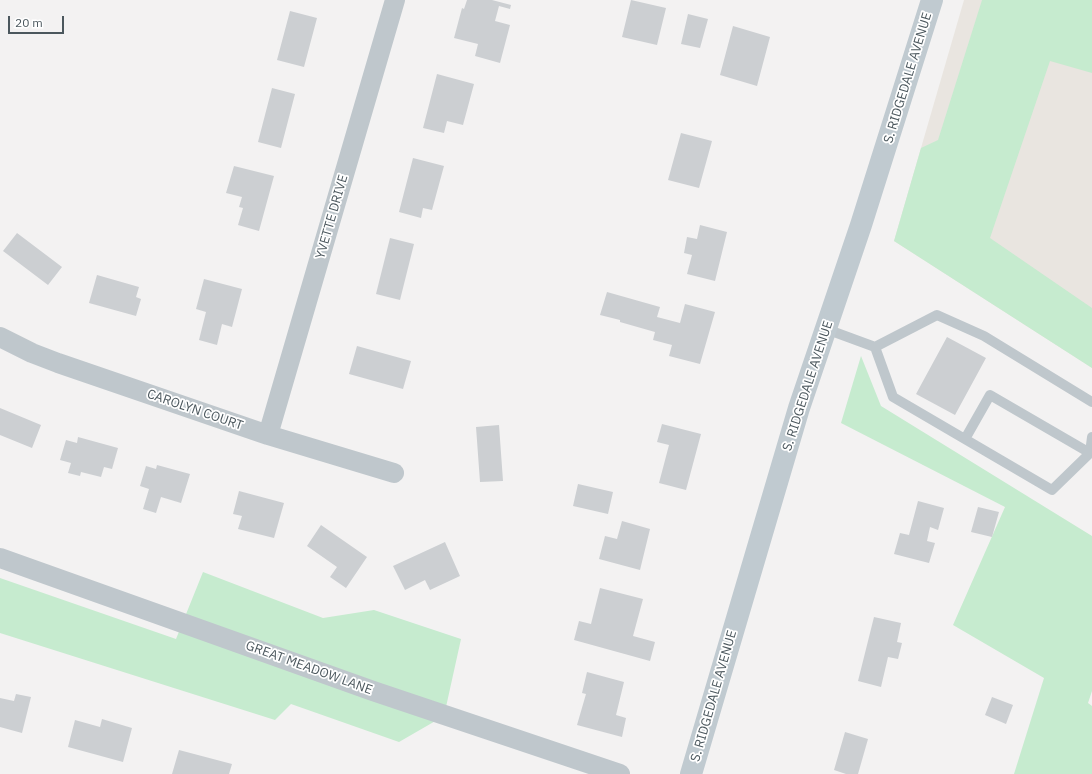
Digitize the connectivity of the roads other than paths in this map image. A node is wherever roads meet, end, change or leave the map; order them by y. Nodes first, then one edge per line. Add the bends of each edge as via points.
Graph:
1 (395, 0) edge
2 (932, 0) edge
3 (826, 329) junction
4 (0, 336) edge
5 (875, 347) junction
6 (1092, 402) edge
7 (268, 435) junction
8 (1092, 437) edge
9 (965, 439) junction
10 (1090, 453) junction
11 (394, 473) dead end
12 (0, 558) edge
13 (620, 774) edge
14 (691, 774) edge

1 - 7 street, YVETTE DRIVE
2 - 3 main road, S. RIDGEDALE AVENUE via 864,218
3 - 5 lane
3 - 14 main road, S. RIDGEDALE AVENUE via 799,408
4 - 7 street, CAROLYN COURT via 58,363
5 - 6 lane via 937,315 984,336
5 - 9 lane via 893,397
7 - 11 street, CAROLYN COURT
8 - 10 lane
9 - 10 lane via 1052,490
9 - 10 lane via 990,394
12 - 13 street, GREAT MEADOW LANE via 373,691

